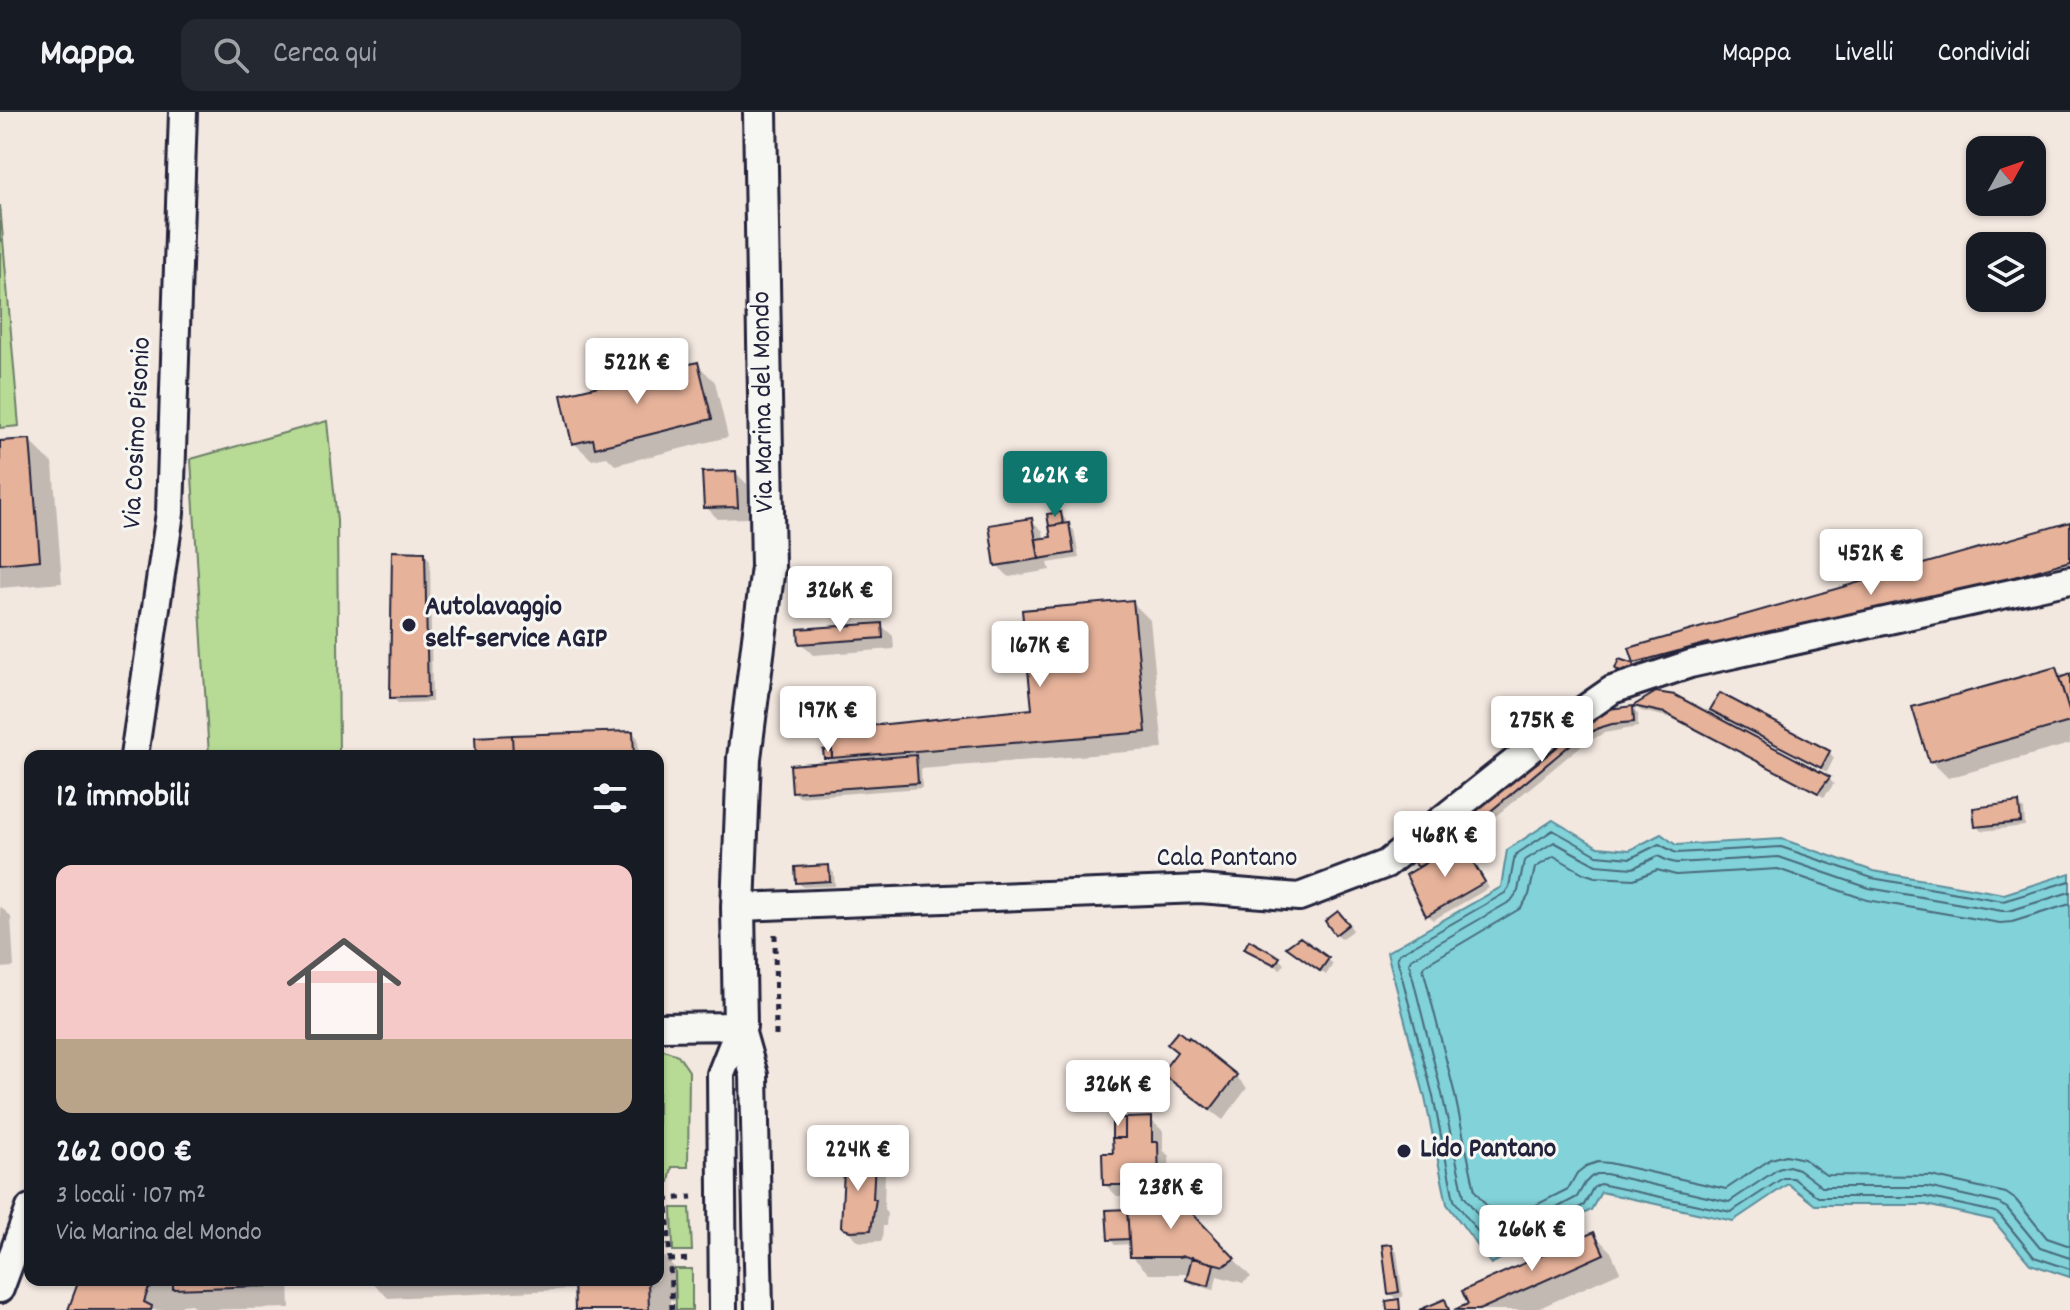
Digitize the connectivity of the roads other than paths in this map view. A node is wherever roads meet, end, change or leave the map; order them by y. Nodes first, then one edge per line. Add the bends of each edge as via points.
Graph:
1 (183, 112) edge
2 (760, 112) edge
3 (2070, 580) edge
4 (135, 750) edge
5 (738, 907) junction
6 (740, 1026) junction
7 (664, 1027) edge
8 (24, 1224) edge
9 (0, 1289) edge
10 (723, 1310) edge
11 (759, 1310) edge

1 - 4 street, Via Cosimo Pisonio via 170,513
2 - 5 street, Via Marina del Mondo via 768,567 744,758
3 - 5 street, Cala Pantano via 1690,664 1612,690 1386,864 1299,897 1200,889
5 - 6 street, Via Marina del Mondo
6 - 7 street
6 - 10 street, Via Marina del Mondo via 721,1074
6 - 11 street, Via Marina del Mondo via 754,1075
8 - 9 street

